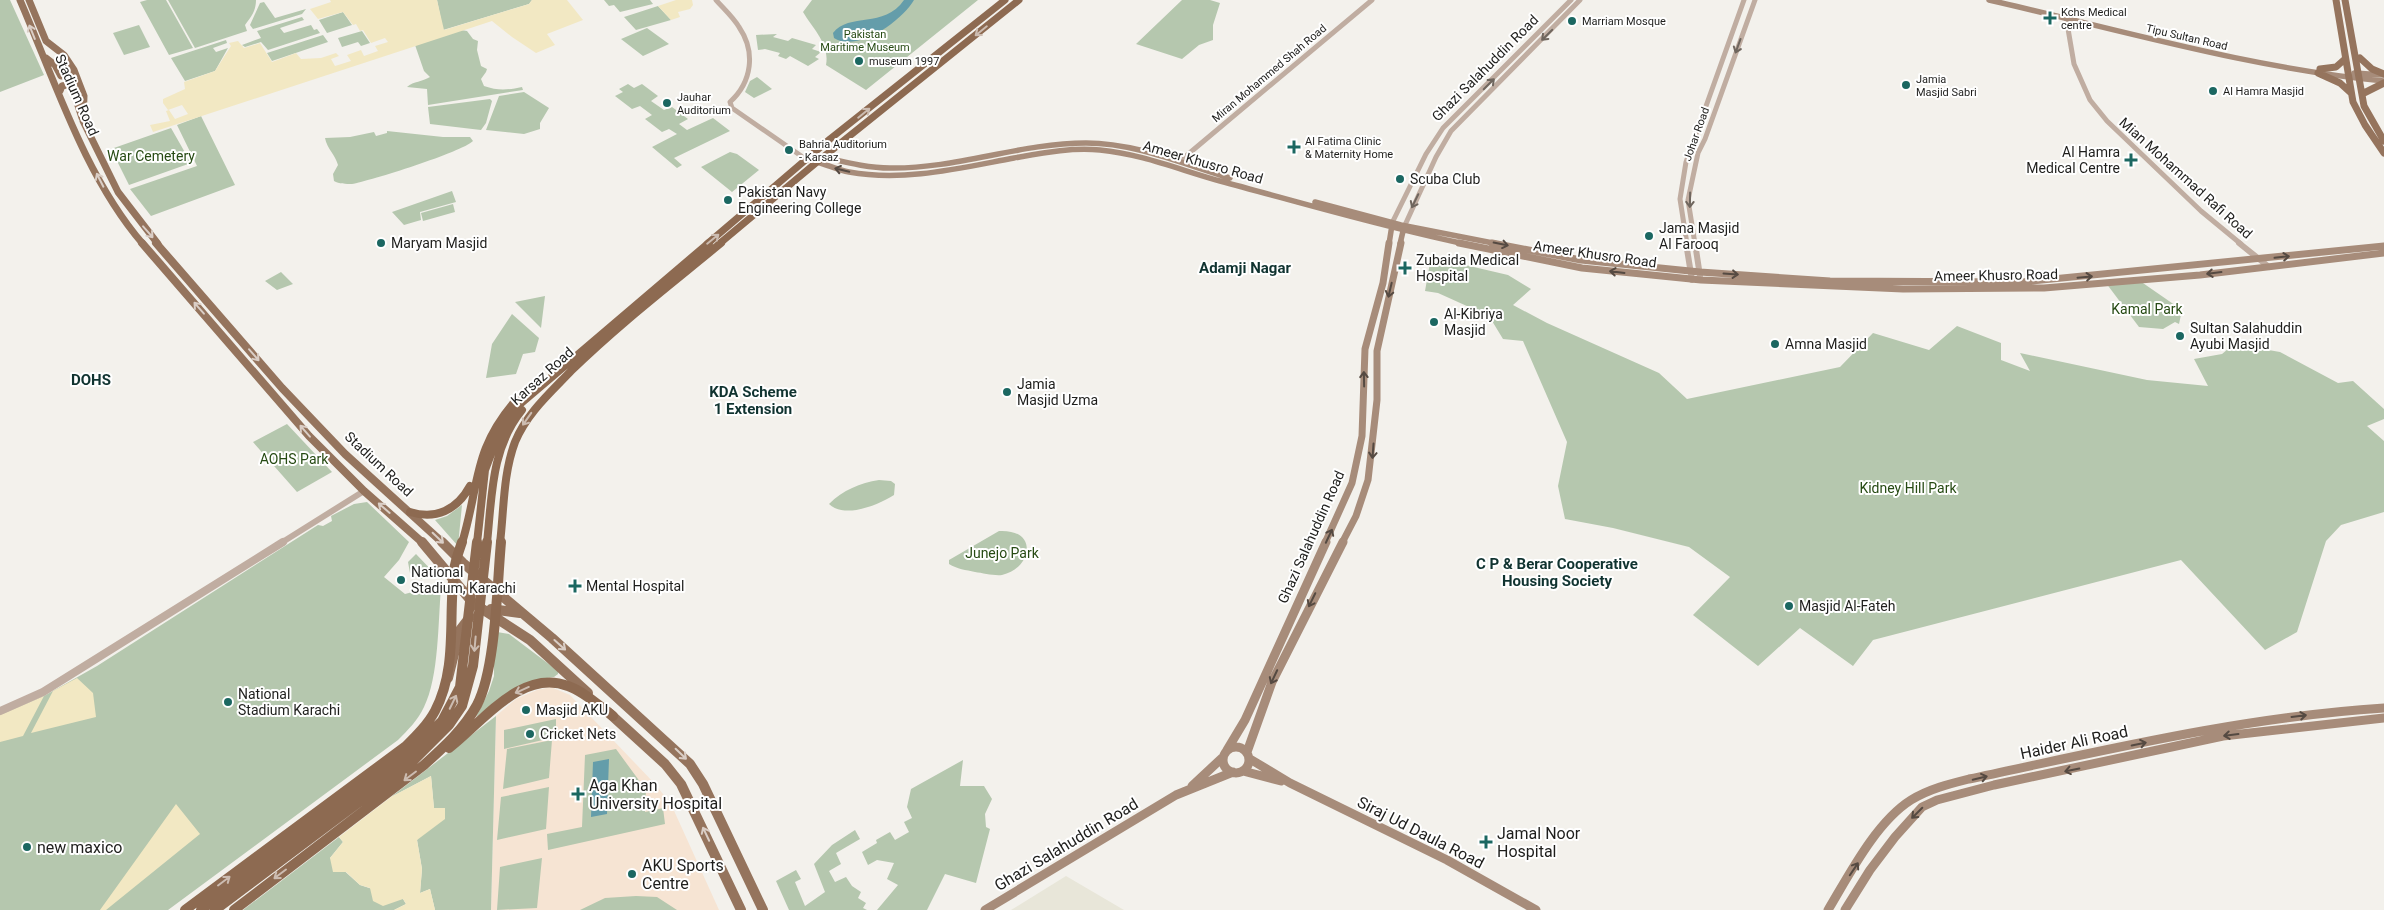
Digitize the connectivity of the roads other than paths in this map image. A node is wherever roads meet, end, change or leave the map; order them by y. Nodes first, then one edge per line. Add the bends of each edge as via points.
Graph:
1 (20, 0) edge
2 (30, 0) edge
3 (716, 0) edge
4 (1005, 0) edge
5 (1019, 0) edge
6 (1372, 0) edge
7 (1571, 0) edge
8 (1580, 0) edge
9 (1744, 0) edge
10 (1755, 0) edge
11 (1988, 0) edge
12 (2008, 0) edge
13 (2338, 0) edge
14 (2347, 0) edge
15 (2066, 18) junction
16 (2347, 25) junction
17 (2120, 29) junction
18 (43, 56) junction
19 (2360, 58) junction
20 (74, 70) junction
21 (2319, 71) junction
22 (2347, 71) junction
23 (2384, 75) edge
24 (2361, 76) junction
25 (2384, 82) edge
26 (1714, 84) junction
27 (1724, 87) junction
28 (60, 91) junction
29 (2351, 92) junction
30 (2364, 93) junction
31 (2367, 118) junction
32 (83, 120) junction
33 (2384, 135) edge
34 (1694, 136) junction
35 (1705, 139) junction
36 (2384, 141) edge
37 (2384, 149) edge
38 (2384, 153) edge
39 (807, 160) junction
40 (820, 160) junction
41 (1422, 161) junction
42 (1178, 163) junction
43 (1433, 163) junction
44 (1392, 226) junction
45 (1404, 228) junction
46 (2384, 246) edge
47 (2384, 253) edge
48 (2260, 260) junction
49 (2269, 267) junction
50 (1691, 271) junction
51 (1700, 272) junction
52 (1692, 280) junction
53 (1701, 280) junction
54 (597, 346) junction
55 (565, 364) junction
56 (493, 458) junction
57 (477, 465) junction
58 (364, 491) junction
59 (410, 512) junction
60 (502, 533) junction
61 (437, 558) junction
62 (459, 562) junction
63 (454, 582) junction
64 (496, 591) junction
65 (483, 609) junction
66 (494, 613) junction
67 (524, 614) junction
68 (445, 685) junction
69 (2384, 708) edge
70 (0, 711) edge
71 (613, 716) junction
72 (2384, 718) edge
73 (1225, 754) junction
74 (1249, 755) junction
75 (428, 762) junction
76 (1243, 771) junction
77 (1233, 772) junction
78 (1290, 783) junction
79 (1189, 789) junction
80 (273, 861) junction
81 (185, 910) edge
82 (201, 910) edge
83 (215, 910) edge
84 (234, 910) edge
85 (741, 910) edge
86 (763, 910) edge
87 (986, 910) edge
88 (1536, 910) edge
89 (1828, 910) edge
90 (1845, 910) edge

18 -> 1 main road, Stadium Road
2 - 20 main road, Stadium Road via 46,41 64,55
3 - 39 street via 740,28 749,52 748,79 730,102 732,108
39 -> 4 highway
5 -> 40 highway
6 - 42 street, Miran Mohammed Shah Road
41 -> 7 street, Ghazi Salahuddin Road via 1443,128
8 -> 43 street, Ghazi Salahuddin Road via 1454,126
9 - 26 street, Johar Road
10 -> 27 street, Johar Road
11 - 15 main road, Tipu Sultan Road
12 - 17 main road, Tipu Sultan Road
13 - 16 main road
13 - 22 main road
14 - 16 main road
14 - 19 main road
15 - 17 main road, Tipu Sultan Road
15 - 48 street, Mian Mohammad Rafi Road via 2074,64 2090,100 2170,183
16 - 31 main road
17 - 21 main road, Tipu Sultan Road via 2227,56
18 - 20 main road via 55,65 60,76
18 - 28 main road, Stadium Road
19 - 23 main road
19 - 24 main road
20 - 32 main road, Stadium Road via 84,96
21 - 22 main road, Tipu Sultan Road
21 - 22 main road via 2336,67
21 - 29 main road
22 - 24 main road
22 - 24 main road via 2356,80
22 - 29 main road
23 - 24 main road
24 - 25 main road
24 - 30 main road
25 - 30 main road
26 - 27 street
26 - 34 street, Johar Road
27 - 35 street, Johar Road
28 - 32 main road via 62,86 71,84
58 -> 28 main road, Stadium Road via 310,436 134,233 98,177
29 - 38 main road via 2365,125
30 - 33 main road via 2375,122
31 - 36 main road
31 - 37 main road
32 -> 59 main road, Stadium Road via 118,192 143,226 308,417
34 - 35 street
34 - 50 street, Johar Road via 1680,199
35 -> 51 street, Johar Road via 1698,153 1688,200
55 -> 39 highway
40 - 42 main road, Ameer Khusro Road via 848,172 872,175 909,175 1083,149 1128,153
40 - 54 highway
41 - 43 street
41 - 44 street, Ghazi Salahuddin Road
42 - 44 main road, Ameer Khusro Road
43 -> 45 street, Ghazi Salahuddin Road
44 - 45 main road, Ameer Khusro Road
73 -> 44 main road, Ghazi Salahuddin Road via 1245,720 1352,483 1362,436 1365,350 1383,283
45 -> 50 main road, Ameer Khusro Road via 1581,260
52 -> 45 main road, Ameer Khusro Road via 1582,268
45 -> 74 main road, Ghazi Salahuddin Road via 1377,351 1377,400 1368,480 1356,516 1272,682
48 -> 46 main road, Ameer Khusro Road
47 - 49 main road, Ameer Khusro Road
48 - 49 street, Mian Mohammad Rafi Road
51 -> 48 main road, Ameer Khusro Road via 1830,281 2022,282
49 -> 53 main road, Ameer Khusro Road via 2044,288 1903,289
50 - 51 main road, Ameer Khusro Road
50 - 52 street, Johar Road
51 - 53 street, Johar Road
52 - 53 main road, Ameer Khusro Road
54 - 56 highway, Karsaz Road via 518,414
54 -> 60 highway via 539,403 523,425 507,473
55 - 56 highway, Karsaz Road via 529,395 504,424
55 - 57 highway via 524,393 509,408 491,434
56 - 80 highway via 473,666 462,706 449,725 411,763
57 - 59 highway via 461,503 434,516 422,517
57 - 62 highway
61 -> 58 main road, Stadium Road
58 - 70 street via 43,692
59 -> 62 main road, Stadium Road
60 - 62 main road via 488,553
60 - 64 highway
61 - 62 main road
61 - 63 main road, Stadium Road
62 - 63 highway
62 - 64 main road, Stadium Road
63 - 65 main road, Stadium Road
63 - 68 highway
64 - 66 highway
64 - 67 main road, Stadium Road
65 - 66 main road
65 - 68 main road via 464,621 454,665
66 - 67 main road
66 - 71 main road via 530,640
66 - 75 highway via 485,682 477,704 463,726
67 -> 86 main road, Stadium Road via 690,764 703,784
81 -> 68 highway via 406,746 437,707
89 -> 69 main road, Haider Ali Road via 1870,844 1893,816 1918,795 1943,786 2235,724
71 -> 75 highway via 568,686 540,684 510,697
85 -> 71 main road via 681,784 665,764
72 -> 90 main road, Haider Ali Road via 2223,736 1937,800 1922,807 1895,837
73 - 74 main road via 1238,747
73 - 77 main road via 1227,769
73 - 79 main road, Ghazi Salahuddin Road
74 - 76 main road via 1250,764
74 - 78 main road, Siraj Ud Daula Road
75 -> 84 highway
76 - 77 main road
76 - 78 main road, Siraj Ud Daula Road
77 - 79 main road, Ghazi Salahuddin Road
78 - 88 main road, Siraj Ud Daula Road via 1447,860
79 - 87 main road, Ghazi Salahuddin Road
80 - 82 highway
80 - 83 highway

